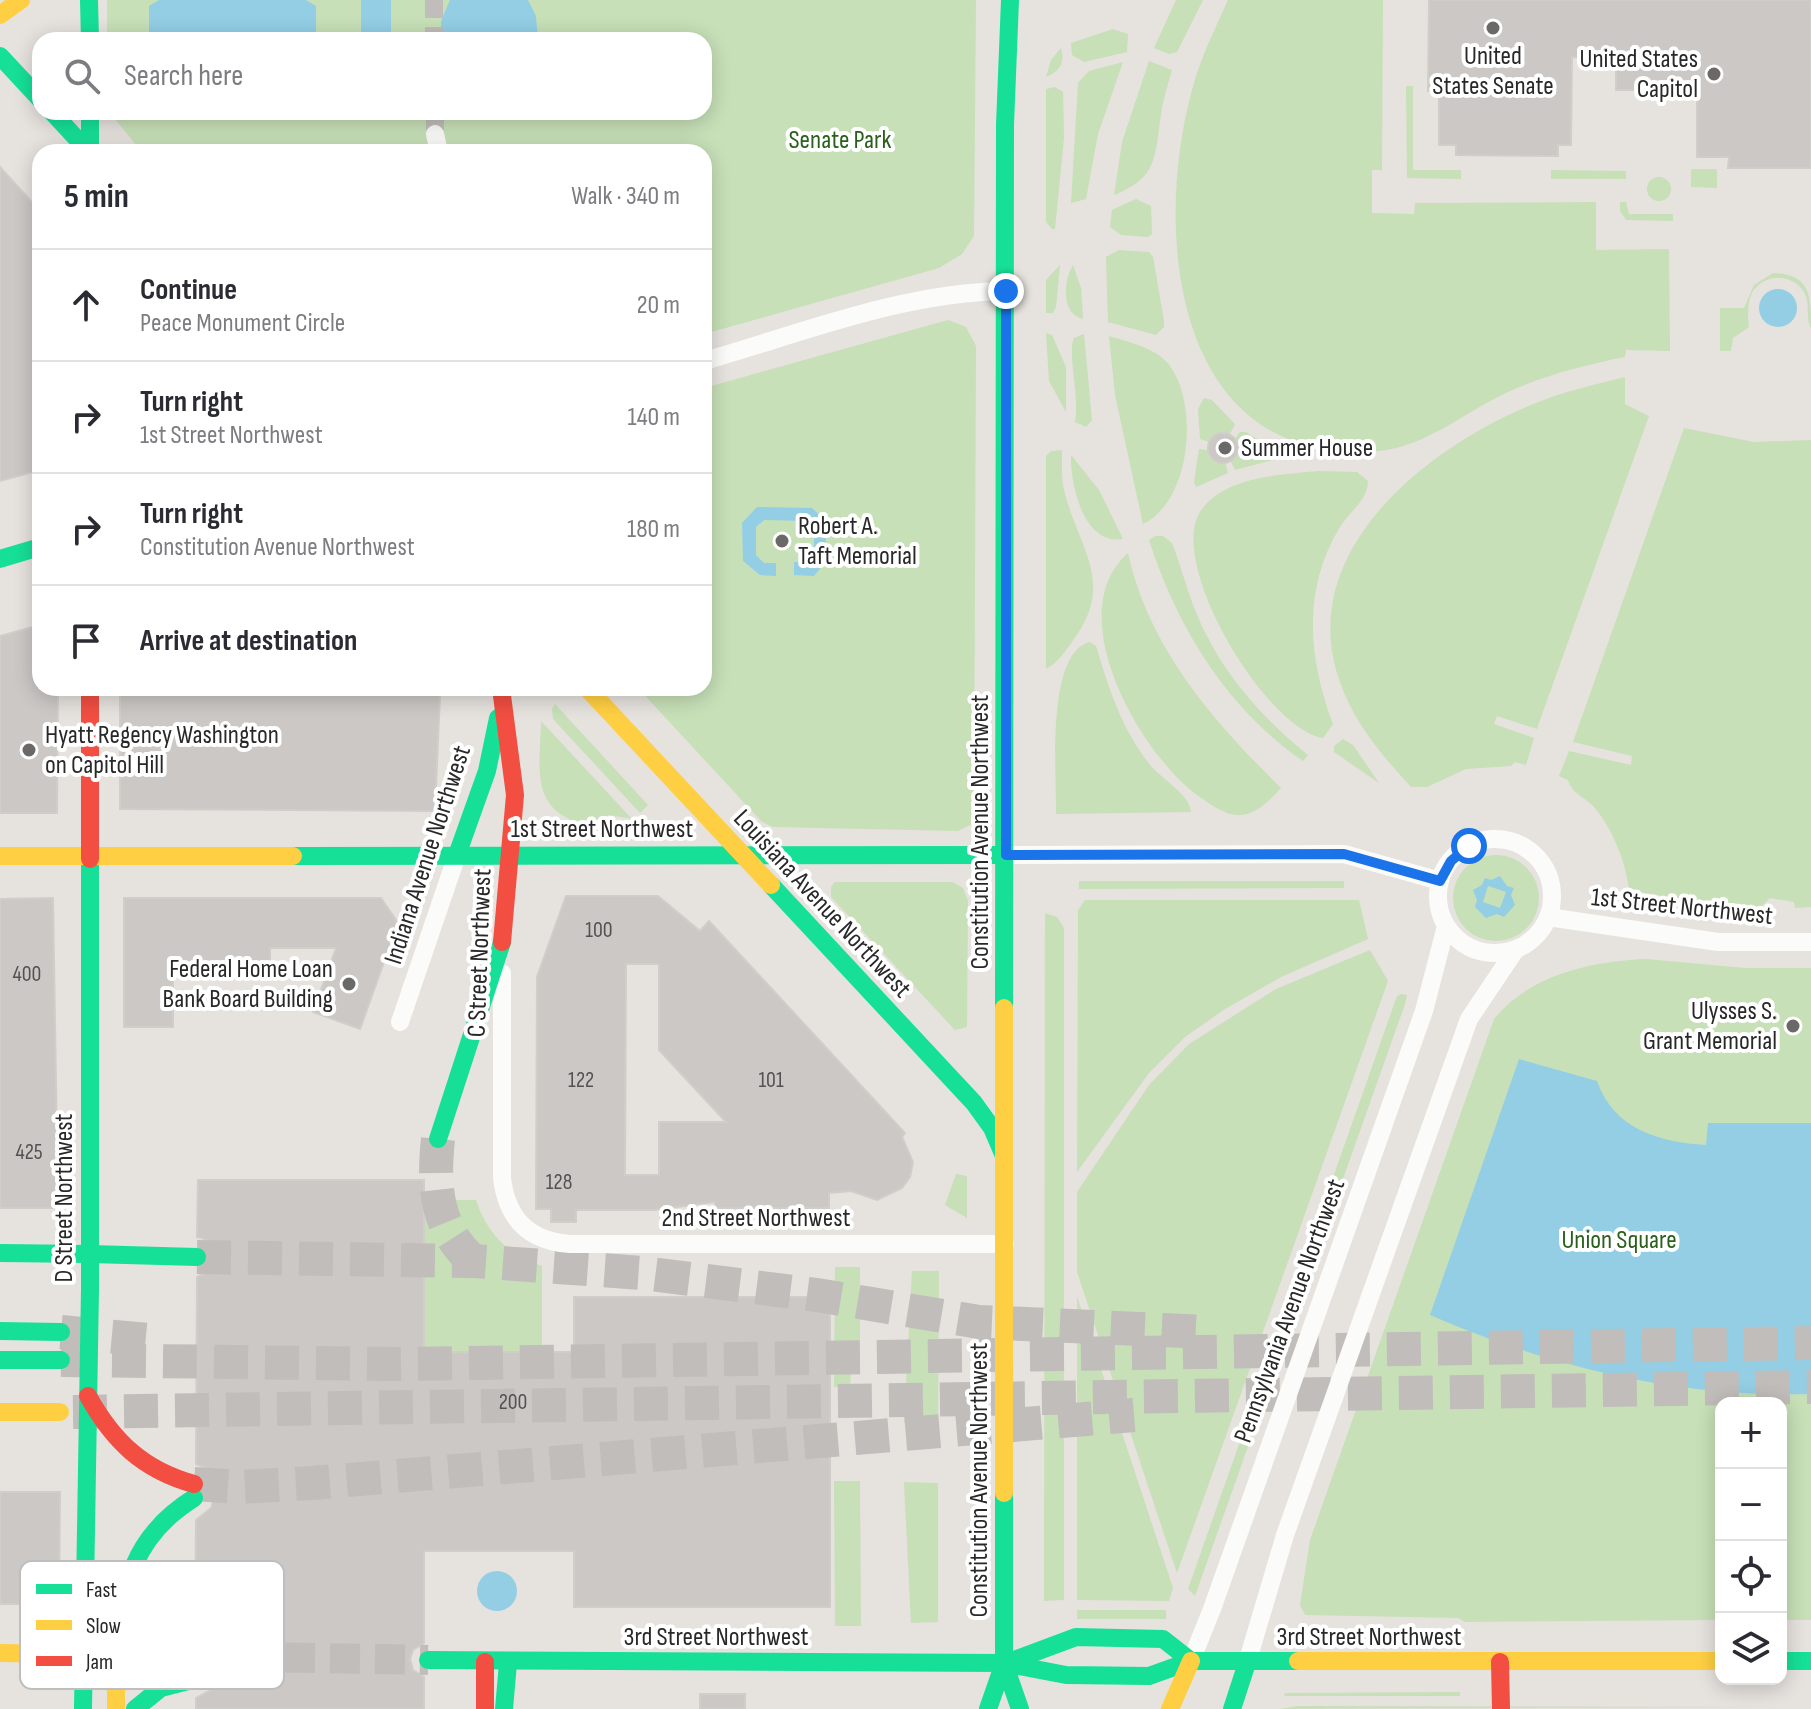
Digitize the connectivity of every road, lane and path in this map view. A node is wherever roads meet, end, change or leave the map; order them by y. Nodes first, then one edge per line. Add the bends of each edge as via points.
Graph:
1 (21, 0) edge
2 (89, 0) edge
3 (1010, 0) edge
4 (0, 15) edge
5 (90, 32) edge
6 (0, 56) edge
7 (32, 90) edge
8 (59, 120) edge
9 (90, 120) edge
10 (82, 144) edge
11 (89, 144) edge
12 (1006, 291) junction
13 (712, 359) edge
14 (32, 549) edge
15 (0, 559) edge
16 (90, 696) edge
17 (501, 696) edge
18 (501, 696) edge
19 (594, 696) edge
20 (457, 855) junction
21 (509, 855) junction
22 (742, 855) junction
23 (1006, 855) junction
24 (0, 856) edge
25 (91, 857) junction
26 (1440, 881) junction
27 (1548, 917) junction
28 (1446, 926) junction
29 (502, 942) junction
30 (1811, 942) edge
31 (1516, 949) junction
32 (400, 1022) dead end
33 (438, 1139) tunnel mouth
34 (1006, 1163) junction
35 (516, 1219) joint
36 (1005, 1244) junction
37 (0, 1253) edge
38 (90, 1254) junction
39 (197, 1257) tunnel mouth
40 (0, 1331) edge
41 (61, 1332) tunnel mouth
42 (0, 1360) edge
43 (61, 1360) tunnel mouth
44 (88, 1396) junction
45 (0, 1412) edge
46 (60, 1412) tunnel mouth
47 (84, 1561) edge
48 (134, 1561) edge
49 (0, 1653) edge
50 (20, 1653) edge
51 (428, 1660) tunnel mouth
52 (1191, 1661) junction
53 (1715, 1661) edge
54 (1787, 1661) edge
55 (1811, 1661) edge
56 (485, 1662) junction
57 (1500, 1662) junction
58 (508, 1663) junction
59 (1004, 1663) junction
60 (1247, 1663) junction
61 (160, 1689) edge
62 (135, 1709) edge
63 (485, 1709) edge
64 (504, 1709) edge
65 (988, 1709) edge
66 (1020, 1709) edge
67 (1170, 1709) edge
68 (1232, 1709) edge
69 (1501, 1709) edge

1 - 4 main road
2 - 5 main road
3 - 12 main road, Constitution Avenue Northwest
6 - 7 main road
8 - 10 main road
9 - 11 main road
12 - 13 street via 925,298
12 - 23 main road, Constitution Avenue Northwest
14 - 15 main road
16 - 25 main road, D Street Northwest
17 - 20 main road, Indiana Avenue Northwest via 487,771
18 - 21 main road, C Street Northwest via 514,773
19 - 22 main road, Louisiana Avenue Northwest
20 - 21 main road, 1st Street Northwest
20 - 25 main road, 1st Street Northwest
20 - 32 street, Indiana Avenue Northwest
21 - 22 main road, 1st Street Northwest
21 - 29 main road, C Street Northwest
22 - 23 main road, 1st Street Northwest
22 - 34 main road, Louisiana Avenue Northwest via 974,1103 992,1128
23 - 26 street, 1st Street Northwest via 1344,854
23 - 34 main road, Constitution Avenue Northwest
24 - 25 main road, 1st Street Northwest
25 - 38 main road, D Street Northwest
26 - 27 street via 1451,861 1469,846 1494,839 1520,845 1547,873 1552,895
26 - 28 street via 1439,904
27 - 30 street, 1st Street Northwest via 1718,942
27 - 31 street via 1535,937
28 - 31 street via 1477,950
28 - 52 street, Pennsylvania Avenue Northwest via 1419,1026
29 - 33 main road
29 - 35 street, C Street Northwest via 502,1178
31 - 60 street via 1469,1019 1285,1535
34 - 36 main road, Constitution Avenue Northwest
35 - 36 street, 2nd Street Northwest via 542,1240 570,1244
36 - 59 main road, Constitution Avenue Northwest
37 - 38 main road
38 - 39 main road
38 - 44 main road, D Street Northwest
40 - 41 main road
42 - 43 main road
44 - 47 main road, D Street Northwest
44 - 48 main road via 119,1444 158,1474 194,1491 166,1515
45 - 46 main road
49 - 50 main road
51 - 56 main road, 3rd Street Northwest
52 - 59 main road, 3rd Street Northwest via 1149,1676 1066,1675
52 - 59 main road, 3rd Street Northwest via 1163,1639 1076,1637
52 - 60 main road, 3rd Street Northwest
52 - 67 main road, Pennsylvania Avenue Northwest
53 - 57 main road, 3rd Street Northwest
54 - 55 main road
56 - 58 main road, 3rd Street Northwest
56 - 63 main road
57 - 60 main road, 3rd Street Northwest
57 - 69 main road
58 - 59 main road, 3rd Street Northwest
58 - 64 main road
59 - 65 main road, Constitution Avenue Northwest
59 - 66 main road, Constitution Avenue Northwest
60 - 68 main road
61 - 62 main road

